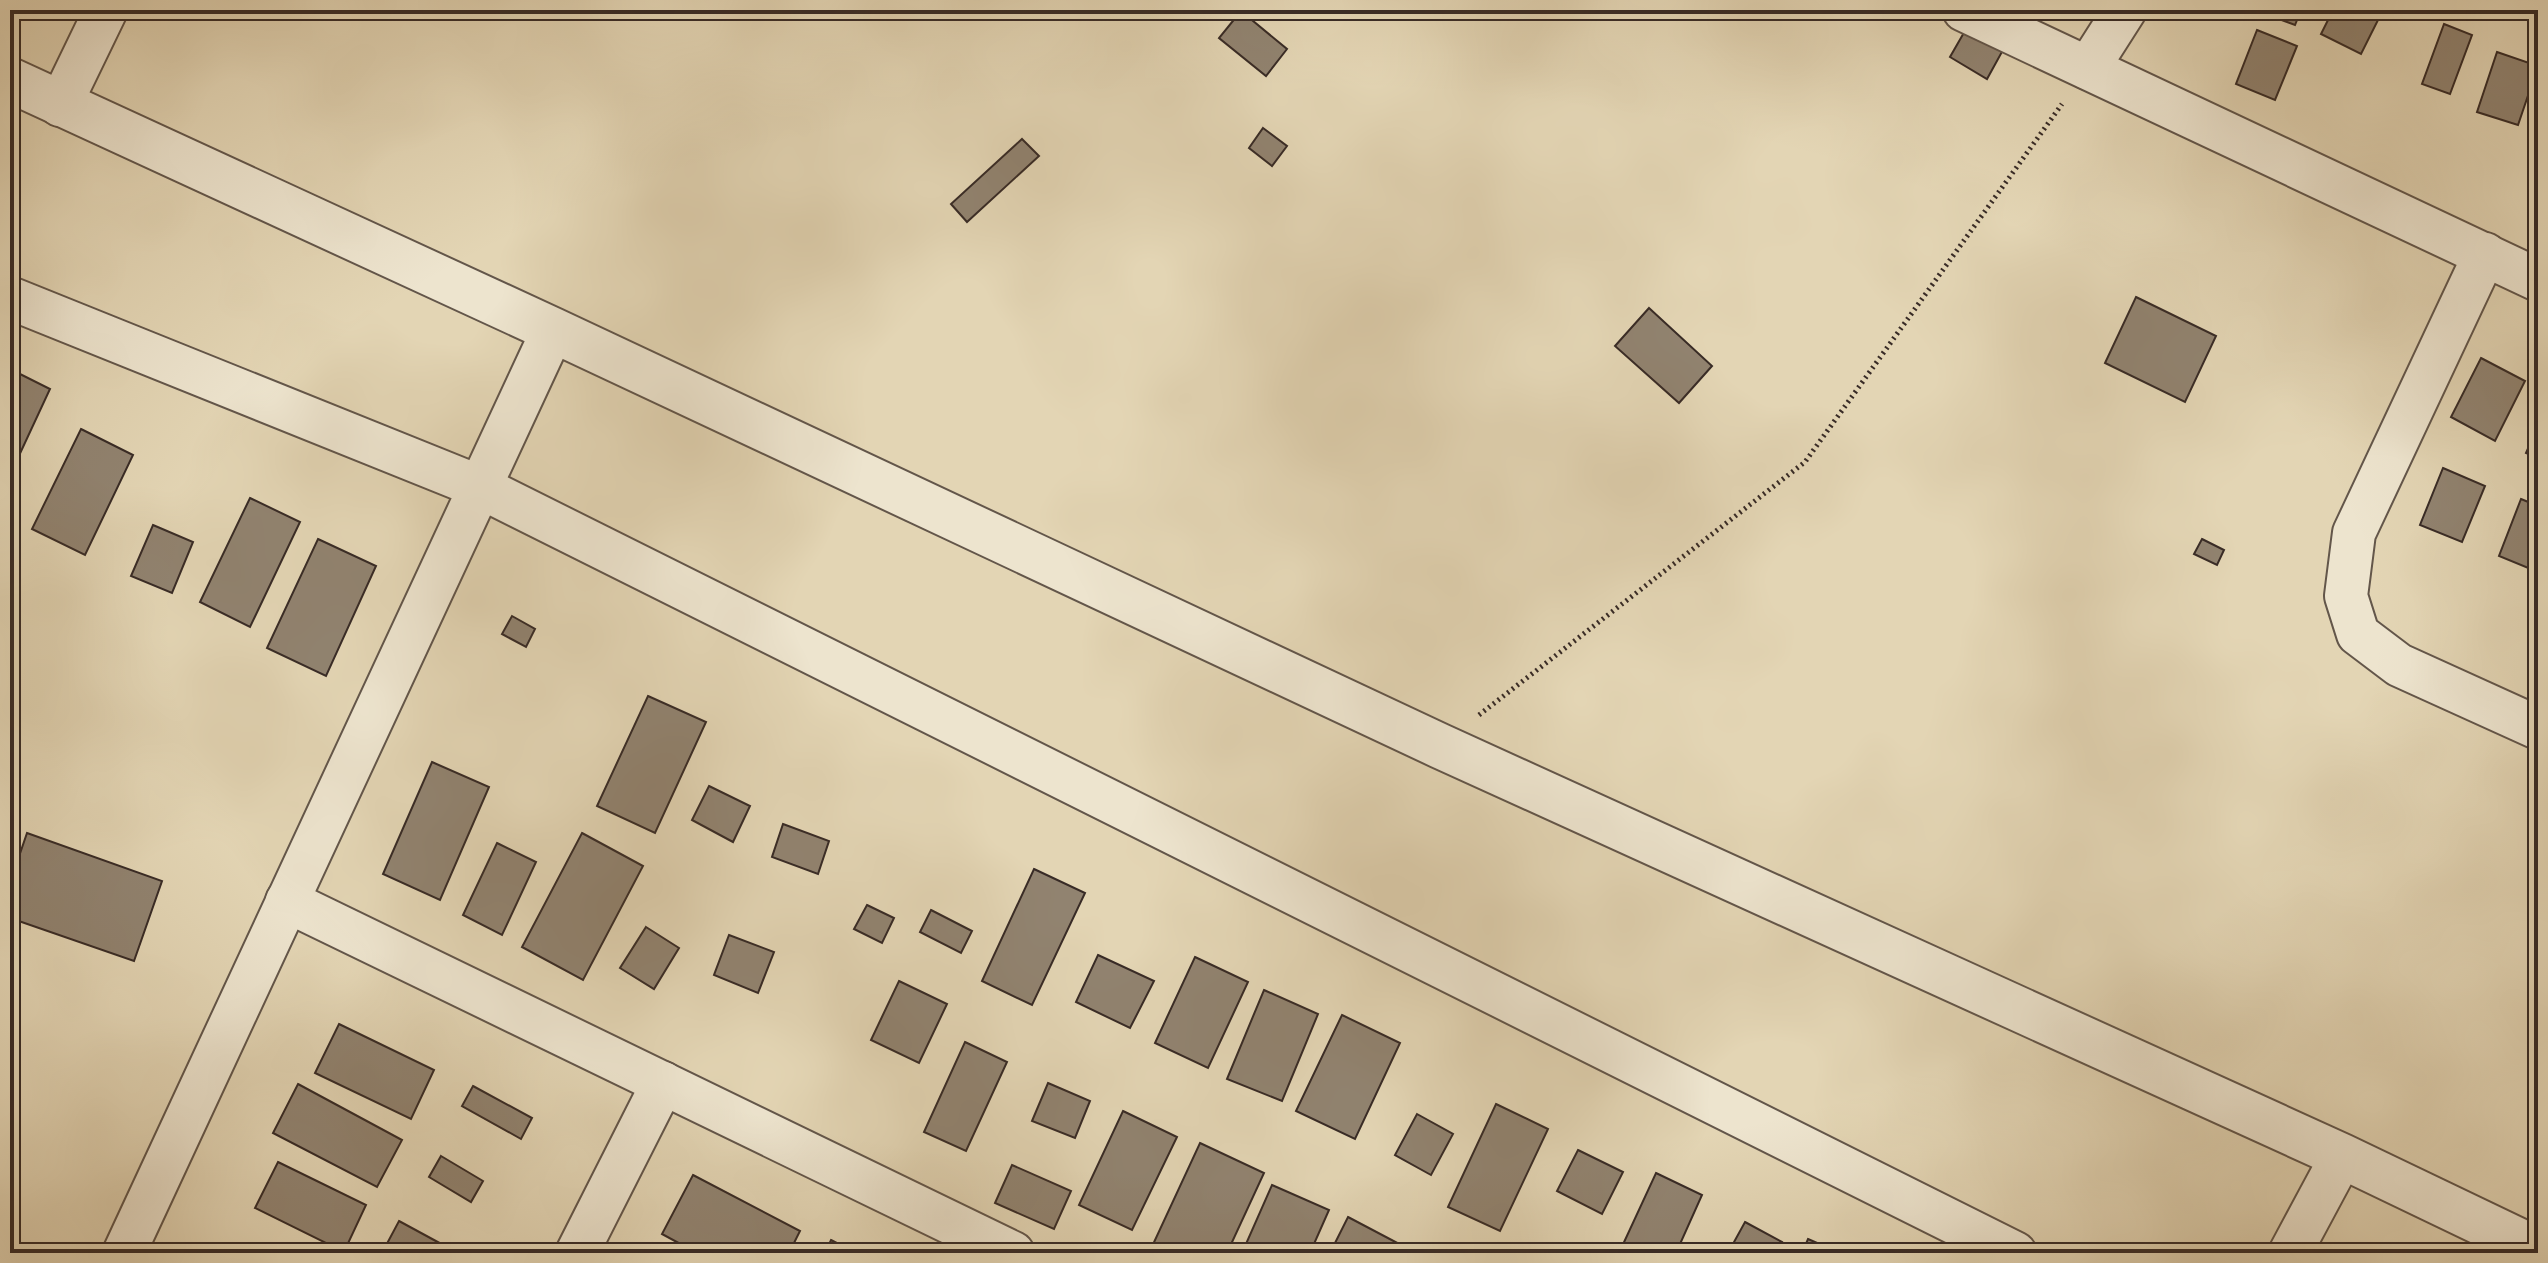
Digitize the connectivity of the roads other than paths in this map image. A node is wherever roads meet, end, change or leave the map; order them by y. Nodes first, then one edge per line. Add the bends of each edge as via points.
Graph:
1 (1964, 10) edge
2 (2125, 10) edge
3 (98, 13) edge
4 (2088, 68) junction
5 (10, 80) edge
6 (60, 105) junction
7 (2485, 254) junction
8 (2538, 280) edge
9 (10, 298) edge
10 (553, 330) junction
11 (480, 487) junction
12 (2538, 728) edge
13 (287, 901) junction
14 (663, 1083) junction
15 (2342, 1156) junction
16 (2538, 1250) edge
17 (124, 1253) edge
18 (577, 1253) edge
19 (1013, 1253) edge
20 (2015, 1253) edge
21 (2290, 1253) edge

1 - 4 street
2 - 4 street
3 - 6 street
4 - 7 street
5 - 6 street
6 - 10 street
7 - 8 street
7 - 12 street via 2354,533 2346,596 2358,634 2399,665
9 - 11 street
10 - 11 street
10 - 15 street via 1440,746
11 - 13 street
11 - 20 street
13 - 14 street
13 - 17 street
14 - 18 street
14 - 19 street
15 - 16 street
15 - 21 street

